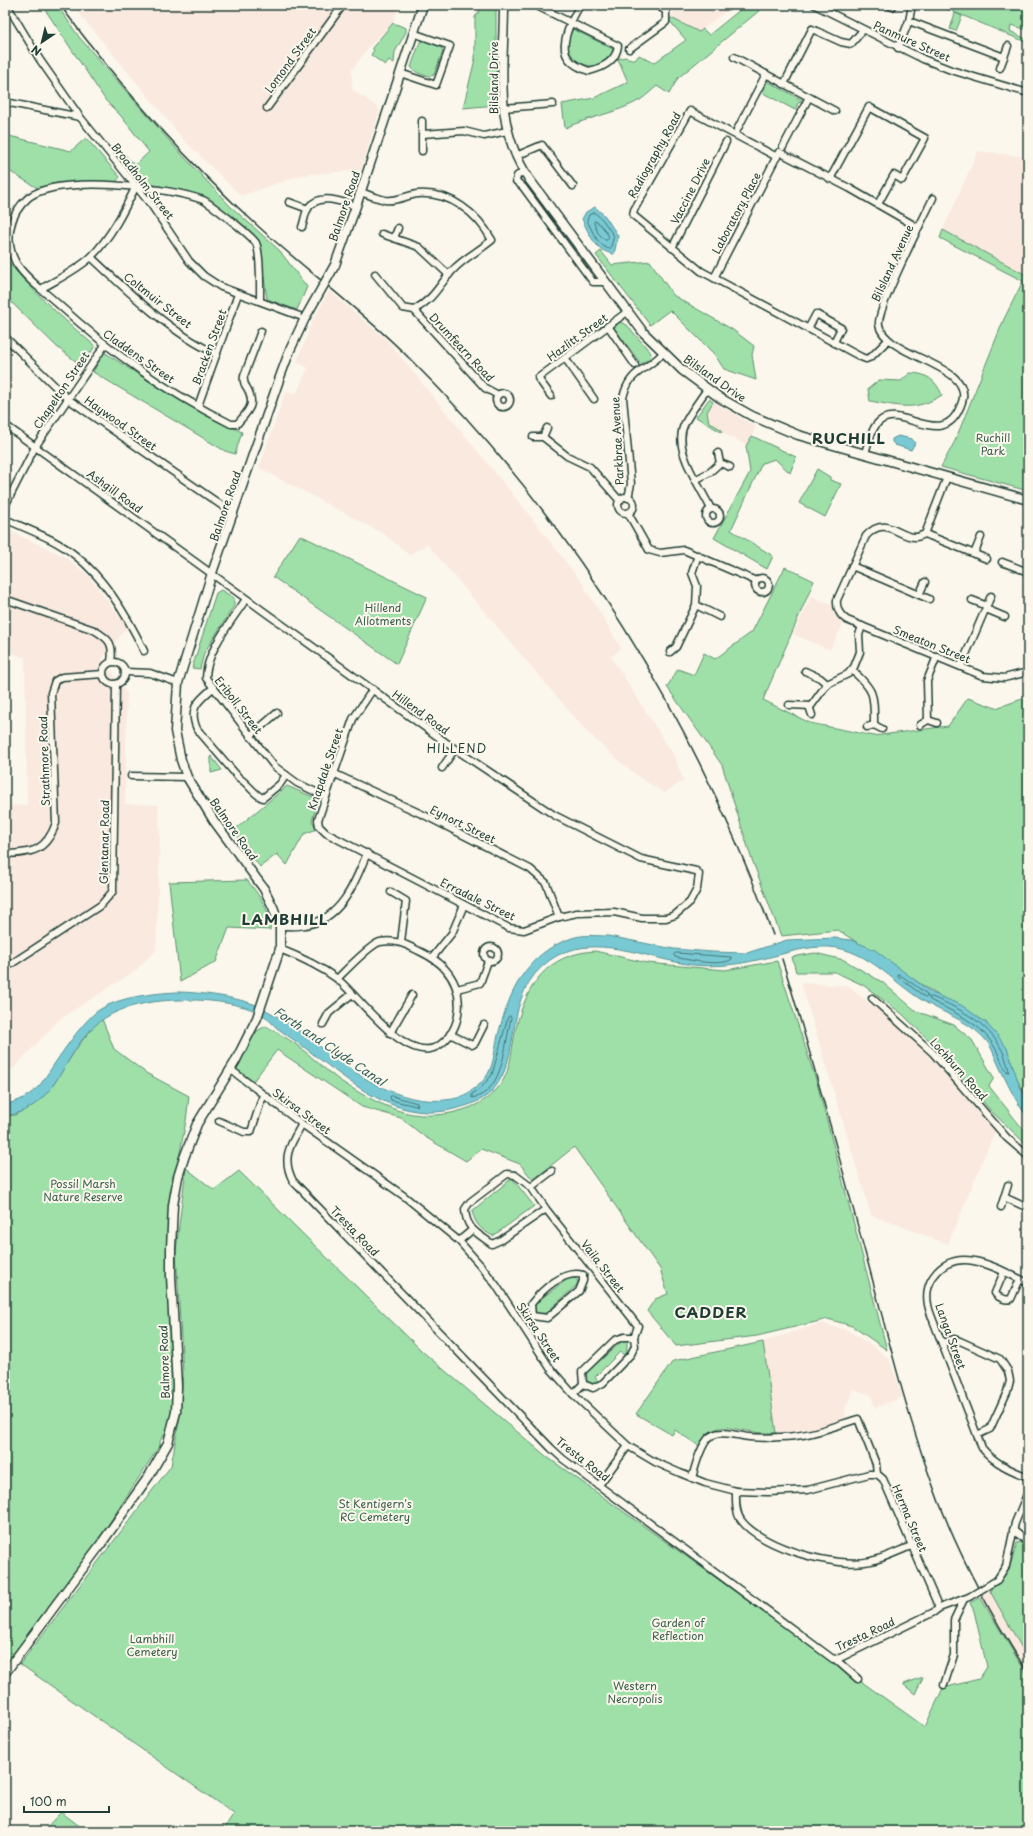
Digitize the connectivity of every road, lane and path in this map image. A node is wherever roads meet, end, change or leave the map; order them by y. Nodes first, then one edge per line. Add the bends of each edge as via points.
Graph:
1 (7, 5) edge
2 (343, 5) edge
3 (423, 5) edge
4 (504, 5) edge
5 (535, 5) edge
6 (580, 5) edge
7 (656, 5) edge
8 (815, 5) edge
9 (912, 5) edge
10 (909, 21) junction
11 (570, 23) junction
12 (863, 30) junction
13 (414, 33) junction
14 (1008, 46) dead end
15 (898, 48) junction
16 (629, 49) dead end
17 (734, 57) dead end
18 (1004, 57) junction
19 (1000, 68) dead end
20 (400, 73) junction
21 (766, 74) junction
22 (784, 84) junction
23 (1028, 93) edge
24 (809, 97) junction
25 (5, 102) edge
26 (553, 104) dead end
27 (268, 108) dead end
28 (502, 108) junction
29 (835, 111) dead end
30 (80, 117) junction
31 (422, 121) dead end
32 (737, 130) dead end
33 (507, 131) junction
34 (423, 134) junction
35 (726, 142) dead end
36 (783, 147) dead end
37 (422, 151) dead end
38 (516, 156) junction
39 (777, 157) junction
40 (524, 171) junction
41 (830, 179) junction
42 (136, 186) junction
43 (573, 186) dead end
44 (361, 192) junction
45 (933, 198) dead end
46 (289, 202) dead end
47 (878, 204) junction
48 (356, 206) junction
49 (308, 209) junction
50 (302, 227) dead end
51 (398, 228) dead end
52 (920, 228) junction
53 (382, 234) dead end
54 (394, 238) junction
55 (672, 248) junction
56 (91, 257) junction
57 (375, 274) dead end
58 (449, 275) junction
59 (714, 278) junction
60 (605, 282) junction
61 (41, 289) junction
62 (238, 294) junction
63 (260, 302) junction
64 (414, 310) junction
65 (628, 312) junction
66 (305, 318) junction
67 (608, 326) junction
68 (808, 329) junction
69 (261, 330) dead end
70 (5, 337) edge
71 (888, 340) junction
72 (834, 342) junction
73 (103, 348) junction
74 (663, 353) junction
75 (217, 354) junction
76 (566, 358) junction
77 (635, 364) dead end
78 (707, 389) junction
79 (498, 395) dead end
80 (551, 396) dead end
81 (68, 399) junction
82 (594, 399) dead end
83 (198, 406) junction
84 (5, 425) edge
85 (547, 428) dead end
86 (533, 437) dead end
87 (543, 437) junction
88 (35, 447) junction
89 (718, 454) dead end
90 (865, 454) junction
91 (720, 463) junction
92 (730, 467) dead end
93 (947, 477) junction
94 (697, 479) junction
95 (628, 498) junction
96 (1028, 500) edge
97 (620, 501) junction
98 (5, 506) edge
99 (711, 509) dead end
100 (628, 513) junction
101 (234, 514) junction
102 (5, 520) edge
103 (925, 534) junction
104 (981, 536) dead end
105 (974, 554) junction
106 (698, 555) junction
107 (987, 559) dead end
108 (1002, 562) dead end
109 (1011, 565) junction
110 (852, 566) junction
111 (1027, 570) edge
112 (1008, 572) dead end
113 (212, 573) junction
114 (756, 581) dead end
115 (925, 582) dead end
116 (919, 595) junction
117 (991, 596) dead end
118 (5, 599) edge
119 (246, 599) junction
120 (929, 599) dead end
121 (972, 600) dead end
122 (696, 605) junction
123 (986, 607) junction
124 (720, 617) dead end
125 (1005, 617) dead end
126 (862, 626) junction
127 (144, 651) dead end
128 (670, 652) dead end
129 (936, 656) junction
130 (111, 662) junction
131 (960, 666) junction
132 (852, 670) junction
133 (805, 671) dead end
134 (125, 672) junction
135 (1028, 672) edge
136 (103, 674) junction
137 (178, 683) junction
138 (116, 684) junction
139 (827, 684) junction
140 (213, 688) junction
141 (373, 689) junction
142 (789, 705) dead end
143 (809, 706) junction
144 (277, 713) dead end
145 (812, 715) dead end
146 (928, 720) junction
147 (937, 723) dead end
148 (874, 724) junction
149 (920, 725) dead end
150 (866, 727) dead end
151 (882, 729) dead end
152 (250, 736) junction
153 (455, 749) junction
154 (442, 768) dead end
155 (333, 773) junction
156 (286, 775) junction
157 (131, 776) dead end
158 (187, 777) junction
159 (326, 797) junction
160 (367, 853) junction
161 (5, 854) edge
162 (696, 871) joint
163 (391, 892) dead end
164 (464, 905) junction
165 (559, 917) junction
166 (280, 926) junction
167 (401, 942) junction
168 (280, 949) junction
169 (432, 958) junction
170 (488, 961) dead end
171 (5, 968) edge
172 (337, 979) junction
173 (457, 989) junction
174 (352, 994) junction
175 (412, 995) dead end
176 (872, 998) dead end
177 (323, 1024) dead end
178 (484, 1025) dead end
179 (390, 1033) junction
180 (450, 1034) junction
181 (230, 1069) junction
182 (263, 1095) junction
183 (219, 1121) dead end
184 (302, 1124) junction
185 (1028, 1156) edge
186 (552, 1171) dead end
187 (1008, 1185) dead end
188 (531, 1187) junction
189 (1004, 1197) junction
190 (1000, 1207) dead end
191 (1028, 1208) edge
192 (546, 1209) junction
193 (472, 1230) junction
194 (459, 1242) junction
195 (591, 1268) junction
196 (1004, 1272) junction
197 (582, 1275) junction
198 (1020, 1279) junction
199 (1028, 1283) edge
200 (532, 1316) junction
201 (521, 1325) junction
202 (634, 1337) junction
203 (942, 1343) junction
204 (583, 1384) junction
205 (573, 1394) junction
206 (977, 1435) junction
207 (628, 1446) junction
208 (877, 1474) junction
209 (1028, 1477) edge
210 (692, 1478) junction
211 (599, 1485) junction
212 (736, 1491) junction
213 (1028, 1492) edge
214 (1013, 1530) junction
215 (1028, 1542) edge
216 (911, 1546) junction
217 (967, 1598) junction
218 (939, 1608) junction
219 (835, 1659) junction
220 (5, 1673) edge
221 (858, 1679) dead end
222 (944, 1685) dead end

1 - 30 street, Broadholm Street via 40,60
2 - 27 street, Lomond Street
3 - 13 main road, Balmore Road
4 - 28 main road, Bilsland Drive
5 - 11 street
6 - 11 street
7 - 16 street via 666,10 666,22
8 - 12 street, Panmure Street
9 - 10 street
10 - 15 street
10 - 18 street
11 - 11 street via 618,46 617,53 603,67 588,71 576,65 567,57 565,42
12 - 15 street, Panmure Street
12 - 22 street via 852,44 812,29
13 - 20 main road, Balmore Road
13 - 20 street via 450,46 436,85
14 - 18 street
15 - 23 street, Panmure Street via 952,70
17 - 21 street
18 - 19 street
20 - 44 main road, Balmore Road
21 - 22 street
21 - 32 street
22 - 24 street
24 - 29 street
24 - 36 street
25 - 30 street
26 - 28 street
28 - 33 main road, Bilsland Drive
30 - 42 street, Broadholm Street
31 - 34 street
33 - 34 street via 484,136 464,131
33 - 38 main road, Bilsland Drive
34 - 37 street via 420,140
35 - 55 street, Vaccine Drive
38 - 40 main road, Bilsland Drive
38 - 43 street via 542,145
39 - 41 street, Radiography Road via 779,152
39 - 55 street, Radiography Road via 690,111 634,210 634,215
39 - 59 street, Laboratory Place
40 - 60 main road, Bilsland Drive
40 - 60 street via 516,176 516,181 593,282
41 - 47 street, Radiography Road
41 - 47 street via 869,107 925,138 902,180 894,175
42 - 56 street via 113,229
42 - 61 street, Claddens Street via 60,187 37,193 22,203 10,226 10,244 21,270
42 - 62 street, Broadholm Street via 189,261 204,276
42 - 63 street, Claddens Street via 207,202 249,236 257,249
44 - 48 main road, Balmore Road
44 - 58 street, Drumfearn Road via 385,200 396,200 417,194 440,195 467,208 481,222 492,240 466,258
45 - 52 street, Bilsland Avenue
46 - 49 street
47 - 52 street, Radiography Road
48 - 49 street via 323,199
48 - 66 main road, Balmore Road, bridge via 335,265
49 - 50 street
51 - 54 street
52 - 71 street, Bilsland Avenue via 879,317 879,325
53 - 54 street
54 - 58 street via 419,247
55 - 59 street, Radiography Road
56 - 61 street
56 - 75 street, Coltmuir Street via 137,300 173,327
57 - 64 street, Drumfearn Road via 403,308
58 - 64 street, Drumfearn Road via 427,303
59 - 68 street, Radiography Road
60 - 65 main road, Bilsland Drive
61 - 73 street, Claddens Street
62 - 63 street, Broadholm Street
62 - 75 street, Bracken Street
63 - 66 street, Broadholm Street
64 - 79 street, Drumfearn Road via 484,388
65 - 67 street, Hazlitt Street
65 - 74 main road, Bilsland Drive
66 - 101 main road, Balmore Road via 288,357
67 - 76 street, Hazlitt Street
67 - 77 street
68 - 72 street, Radiography Road
68 - 72 street via 816,314 842,328
69 - 83 street, Claddens Street via 244,376 244,384 252,399 251,406 240,421 235,424
70 - 81 street, Haywood Street
71 - 72 street, Radiography Road via 866,359
71 - 90 street via 952,374 964,393 953,418 940,427 895,417 883,419 876,424
73 - 81 street, Chapelton Street
73 - 83 street, Claddens Street
74 - 78 main road, Bilsland Drive
74 - 95 street, Parkbrae Avenue via 629,379 625,386 623,398 631,484
75 - 83 street, Bracken Street
76 - 80 street, Hazlitt Street via 538,378
76 - 82 street
78 - 90 main road, Bilsland Drive via 745,413 783,430
78 - 94 street via 684,424 680,440 684,456
81 - 88 street, Chapelton Street
81 - 101 street, Haywood Street
84 - 88 street, Ashgill Road
85 - 87 street
86 - 87 street
87 - 97 street via 567,456 590,467
88 - 98 street, Chapelton Street
88 - 113 street, Ashgill Road
89 - 91 street
90 - 93 main road, Bilsland Drive
91 - 92 street
91 - 94 street
93 - 96 main road, Bilsland Drive
93 - 103 street
94 - 99 street
95 - 97 street
95 - 100 street via 634,506
97 - 100 street via 619,509
100 - 106 street via 649,550 660,553 684,550
101 - 113 main road, Balmore Road
102 - 127 street via 54,542 76,556 98,578 131,623
103 - 105 street
103 - 110 street via 914,537 891,528 875,529 865,538
104 - 105 street
105 - 107 street
106 - 114 street
106 - 122 street via 692,573 697,586
108 - 109 street
109 - 111 street
109 - 112 street
110 - 116 street
110 - 126 street, Smeaton Street via 837,600 837,608 844,618
113 - 119 street, Hillend Road
113 - 137 main road, Balmore Road
115 - 116 street
116 - 120 street
117 - 123 street
118 - 130 street via 94,630 107,637 113,650
119 - 140 street, Eriboll Street via 211,654 206,667 206,678
119 - 141 street, Hillend Road
121 - 123 street
122 - 124 street
122 - 128 street via 676,647
123 - 125 street
123 - 131 street
126 - 129 street, Smeaton Street
126 - 132 street via 859,635 859,655
129 - 131 street, Smeaton Street
129 - 146 street via 927,681
130 - 134 street via 122,665
130 - 136 street via 106,665
131 - 135 street, Smeaton Street via 995,678
132 - 139 street
132 - 148 street via 868,684 872,692
133 - 139 street
134 - 137 street via 150,673
134 - 138 street via 122,681
136 - 138 street via 106,680
136 - 161 street, Strathmore Road via 55,681 51,693 56,823 51,837 40,848 27,853
137 - 158 main road, Balmore Road via 175,731
138 - 171 street, Glentanar Road via 113,891 101,905
139 - 143 street via 814,704
140 - 152 street, Eriboll Street
140 - 156 street via 196,703 193,713 197,729 239,778 247,782 259,796 263,798 280,784
141 - 153 street, Hillend Road
141 - 155 street, Knapdale Street via 352,719
142 - 143 street
143 - 145 street
144 - 152 street
146 - 147 street
146 - 149 street
148 - 150 street
148 - 151 street
152 - 156 street, Eriboll Street via 274,766
153 - 154 street
153 - 162 street, Hillend Road via 560,818 641,859
155 - 159 street, Knapdale Street
155 - 165 street, Eynort Street via 428,817 530,869 546,883
156 - 159 street, Eriboll Street
157 - 158 street
158 - 166 main road, Balmore Road via 214,821 264,889
159 - 160 street, Knapdale Street via 318,820 319,826 326,833
160 - 164 street, Erradale Street
160 - 166 street via 354,885 330,916 305,926
162 - 165 street, Erradale Street via 699,874 697,890 690,902 675,915 666,918 642,918 614,912 577,913
163 - 167 street via 406,901
164 - 165 street, Erradale Street via 509,928 524,930
164 - 169 street via 452,933
166 - 168 main road, Balmore Road
167 - 169 street
167 - 172 street via 379,942
168 - 172 street via 311,962
168 - 181 main road, Balmore Road via 257,1018
169 - 173 street via 445,968
170 - 173 street via 480,983
172 - 174 street
173 - 180 street via 459,1008
174 - 177 street via 329,1013
174 - 179 street
175 - 179 street
176 - 185 street, Lochburn Road via 933,1054 1004,1134
178 - 180 street via 476,1043 472,1045
179 - 180 street via 413,1047 428,1050 440,1045
181 - 182 street, Skirsa Street
181 - 220 main road, Balmore Road via 190,1140 178,1177 173,1205 171,1276 177,1386 176,1412 168,1443 149,1476 101,1544
182 - 183 street via 251,1132 244,1132
182 - 184 street, Skirsa Street
184 - 194 street, Skirsa Street via 404,1196
184 - 211 street, Tresta Road via 290,1145 286,1160 293,1181 551,1448
186 - 188 street
187 - 189 street
188 - 192 street, Vaila Street
188 - 193 street, Vaila Street via 515,1175 507,1174 470,1202 465,1209 466,1219
189 - 190 street
189 - 191 street
192 - 193 street via 492,1244
192 - 195 street, Vaila Street
193 - 194 street
194 - 201 street, Skirsa Street via 481,1266
195 - 197 street
195 - 202 street, Vaila Street via 638,1326
196 - 198 street, Langa Street
196 - 198 street via 995,1292 1004,1299 1011,1298
196 - 203 street, Langa Street via 965,1259 949,1263 934,1276 929,1285 927,1299
197 - 200 street via 579,1291 547,1318
197 - 200 street via 575,1272 565,1276 539,1294 532,1304
198 - 199 street, Langa Street
200 - 201 street
201 - 205 street, Skirsa Street via 550,1368
202 - 204 street via 615,1340 582,1372
202 - 204 street, Vaila Street via 635,1346 631,1354 603,1383 593,1388
203 - 206 street, Langa Street
203 - 206 street via 954,1339 960,1341 1000,1359 1008,1372 1008,1392 990,1429
204 - 205 street
205 - 207 street, Skirsa Street
206 - 209 street, Langa Street via 982,1448 995,1461 1011,1471
207 - 210 street, Skirsa Street via 655,1462
207 - 211 street
208 - 210 street, Herma Street via 876,1464 858,1419 815,1433 782,1437 718,1433 712,1435 702,1449
208 - 212 street, Skirsa Street via 808,1490
208 - 216 street, Herma Street via 883,1479
210 - 212 street, Skirsa Street
211 - 219 street, Tresta Road
212 - 216 street via 736,1510 739,1519 754,1533 787,1549 818,1559 843,1563 871,1562
213 - 214 street
214 - 215 street
214 - 217 street, Tresta Road, bridge via 1009,1558 1003,1574
216 - 218 street, Herma Street
217 - 218 street, Tresta Road
217 - 222 street via 954,1620 954,1655
218 - 219 street, Tresta Road
219 - 221 street

